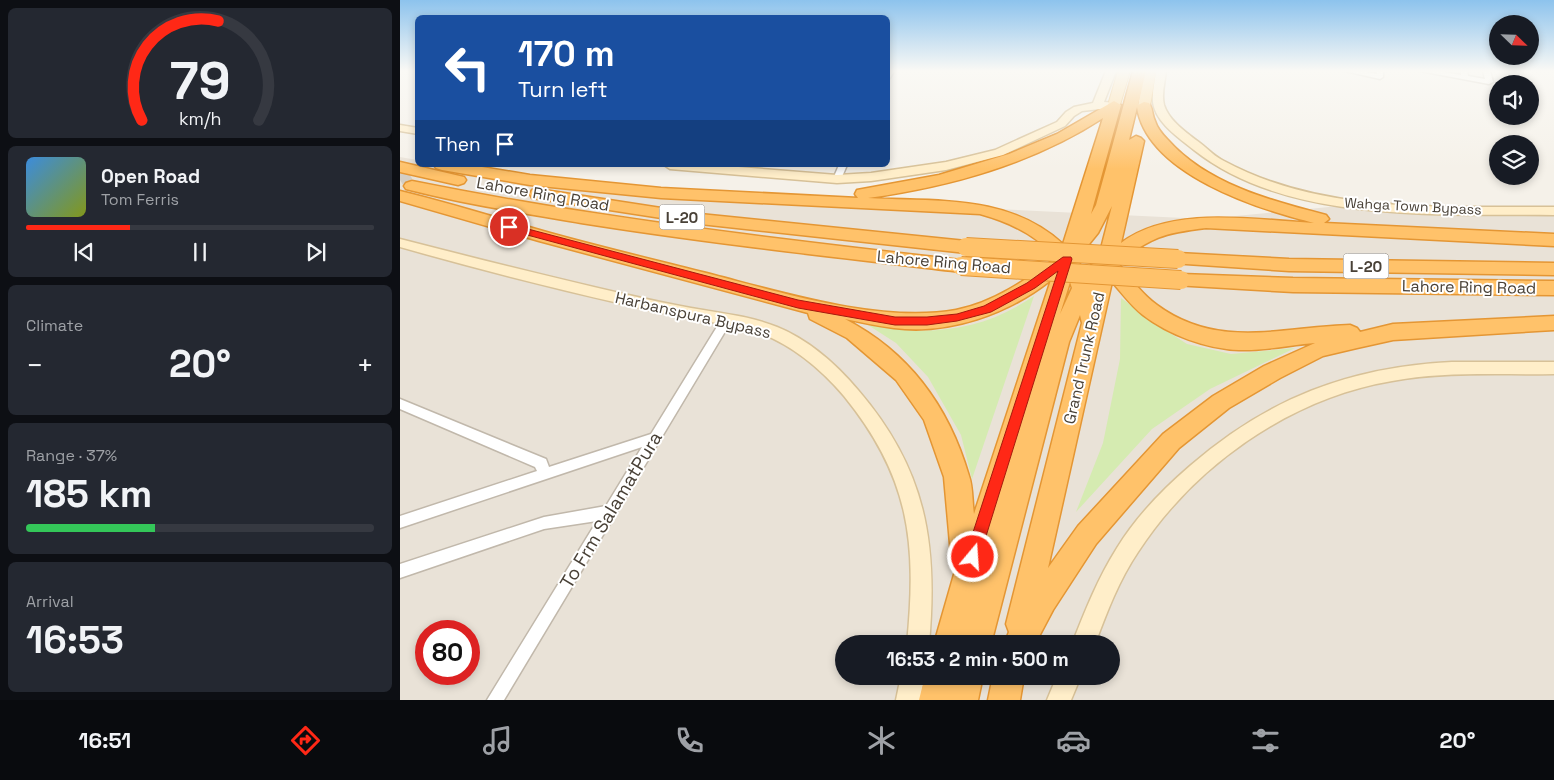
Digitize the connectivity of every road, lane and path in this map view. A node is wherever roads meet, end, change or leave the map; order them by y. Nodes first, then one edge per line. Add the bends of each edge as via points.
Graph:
1 (1131, 104) edge
2 (1148, 104) edge
3 (1149, 104) edge
4 (1152, 104) edge
5 (1114, 105) junction
6 (1097, 106) joint
7 (400, 128) edge
8 (415, 130) edge
9 (400, 157) edge
10 (415, 160) edge
11 (400, 167) edge
12 (454, 167) edge
13 (694, 167) edge
14 (807, 167) edge
15 (842, 167) edge
16 (801, 176) junction
17 (837, 179) junction
18 (400, 183) edge
19 (400, 196) edge
20 (803, 200) junction
21 (1554, 210) edge
22 (1082, 214) junction
23 (1381, 230) junction
24 (1089, 233) junction
25 (1554, 240) edge
26 (400, 243) edge
27 (1067, 259) junction
28 (1107, 263) junction
29 (1554, 269) edge
30 (1082, 288) junction
31 (1554, 288) edge
32 (798, 304) junction
33 (727, 320) junction
34 (1092, 322) junction
35 (1554, 323) edge
36 (1393, 332) junction
37 (1554, 368) edge
38 (400, 404) edge
39 (655, 438) junction
40 (544, 474) junction
41 (610, 512) junction
42 (401, 520) edge
43 (400, 571) edge
44 (967, 576) junction
45 (919, 635) edge
46 (952, 635) edge
47 (978, 635) edge
48 (1020, 635) edge
49 (1023, 635) edge
50 (1087, 635) edge
51 (911, 685) edge
52 (939, 685) edge
53 (966, 685) edge
54 (1007, 685) edge
55 (1065, 685) edge
56 (495, 700) edge
57 (908, 700) edge
58 (935, 700) edge
59 (962, 700) edge
60 (1004, 700) edge
61 (1059, 700) edge

1 - 24 highway via 1104,205
2 - 28 highway, Grand Trunk Road
3 - 23 highway via 1148,124 1160,142 1176,157 1217,183 1265,204
4 - 21 street, Wahga Town Bypass via 1190,143 1226,167 1290,192 1342,204 1379,207
5 - 6 street
5 - 20 highway via 1062,137 977,171 895,190
5 - 22 highway
6 - 17 street via 1074,111 1061,124 998,153 946,166
7 - 8 street
9 - 10 highway
11 - 29 highway, Lahore Ring Road / L-20, bridge via 516,190 700,219 966,247 1289,265
12 - 20 highway via 579,185
13 - 16 street
14 - 16 street
15 - 17 street
16 - 17 street
18 - 31 highway, Lahore Ring Road / L-20, bridge via 518,207 688,235 961,266 1293,285
19 - 32 highway via 545,238
20 - 27 highway via 981,209 1002,214 1040,232
22 - 24 highway
22 - 27 highway
23 - 25 highway
23 - 28 highway via 1214,223 1181,226 1152,233
24 - 27 highway
24 - 28 highway
26 - 33 street, Harbanspura Bypass via 632,301
27 - 30 highway
27 - 32 highway via 1011,297 987,309 957,317 895,321
27 - 44 highway
28 - 30 highway via 1092,274
28 - 34 highway, Grand Trunk Road
28 - 36 highway via 1142,303 1186,329 1217,339 1238,342 1328,333
30 - 34 highway
30 - 47 highway via 1058,342
32 - 44 highway via 854,333 897,368 934,416 957,477
33 - 39 street, To Frm SalamatPura
33 - 45 street, Harbanspura Bypass via 760,327 781,336 804,348 825,365 863,406 897,458 911,493 920,532 923,596
34 - 48 highway, Grand Trunk Road
35 - 36 highway
36 - 49 highway via 1317,350 1272,372 1221,402 1171,441 1086,535
37 - 50 street via 1392,374 1326,391 1272,415 1224,446 1153,515 1124,554
38 - 40 street via 541,463
39 - 40 street
39 - 41 street, To Frm SalamatPura
40 - 42 street
41 - 43 street via 544,523
41 - 56 street, To Frm SalamatPura
44 - 46 highway
51 - 57 street
52 - 58 highway
53 - 59 highway
54 - 60 highway
55 - 61 street

